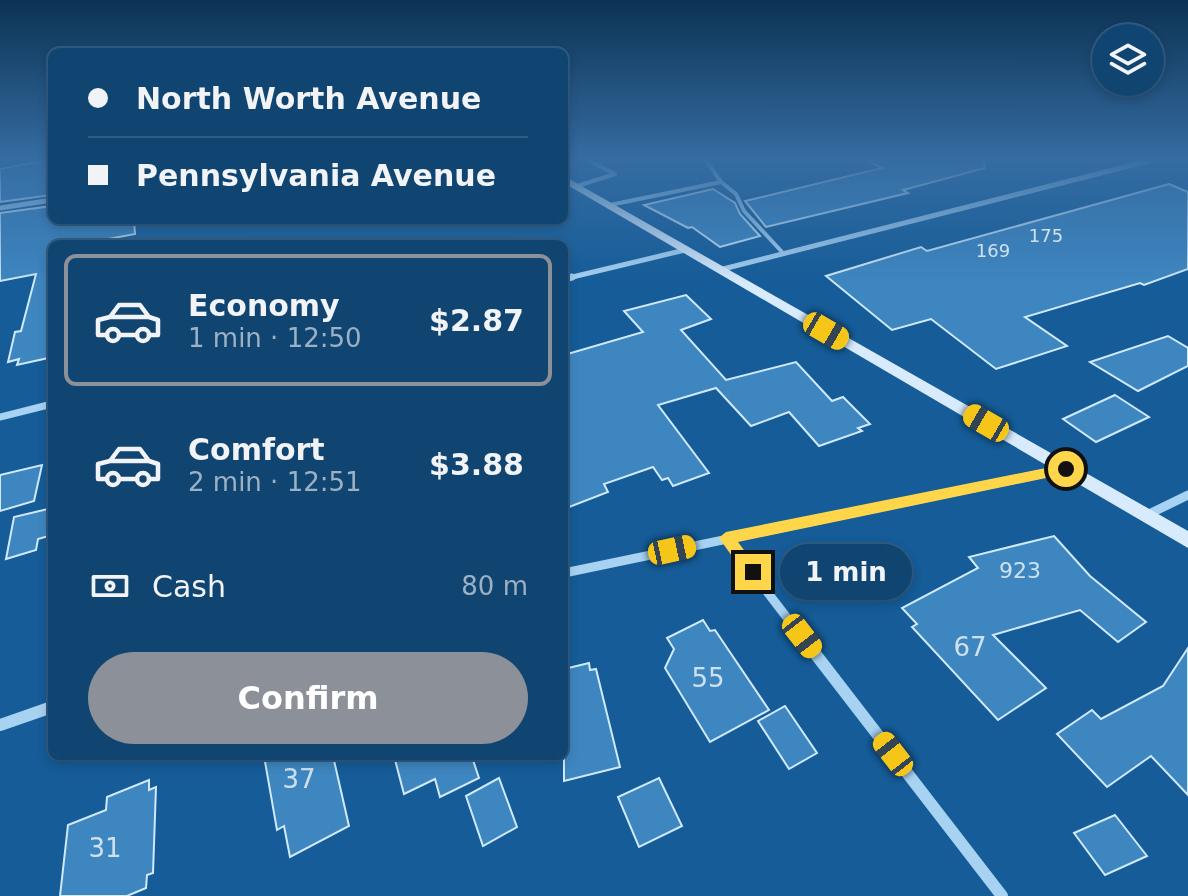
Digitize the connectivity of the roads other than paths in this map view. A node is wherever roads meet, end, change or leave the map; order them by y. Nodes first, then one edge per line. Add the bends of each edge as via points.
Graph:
1 (47, 201) edge
2 (603, 201) edge
3 (630, 201) edge
4 (739, 201) edge
5 (990, 201) edge
6 (610, 205) junction
7 (0, 208) edge
8 (685, 250) junction
9 (783, 253) junction
10 (719, 270) junction
11 (568, 278) edge
12 (48, 405) edge
13 (0, 417) edge
14 (1066, 469) junction
15 (1188, 495) edge
16 (1146, 515) junction
17 (726, 538) junction
18 (1188, 540) edge
19 (568, 572) edge
20 (48, 708) edge
21 (0, 725) edge
22 (1002, 896) edge

1 - 7 street
2 - 6 main road
3 - 6 lane
4 - 9 lane
5 - 9 street
6 - 8 main road
8 - 10 main road
8 - 11 street
9 - 10 street
10 - 14 main road
12 - 13 street
14 - 16 main road
14 - 17 street
15 - 16 street
16 - 18 main road
17 - 19 street
17 - 22 street
20 - 21 street

